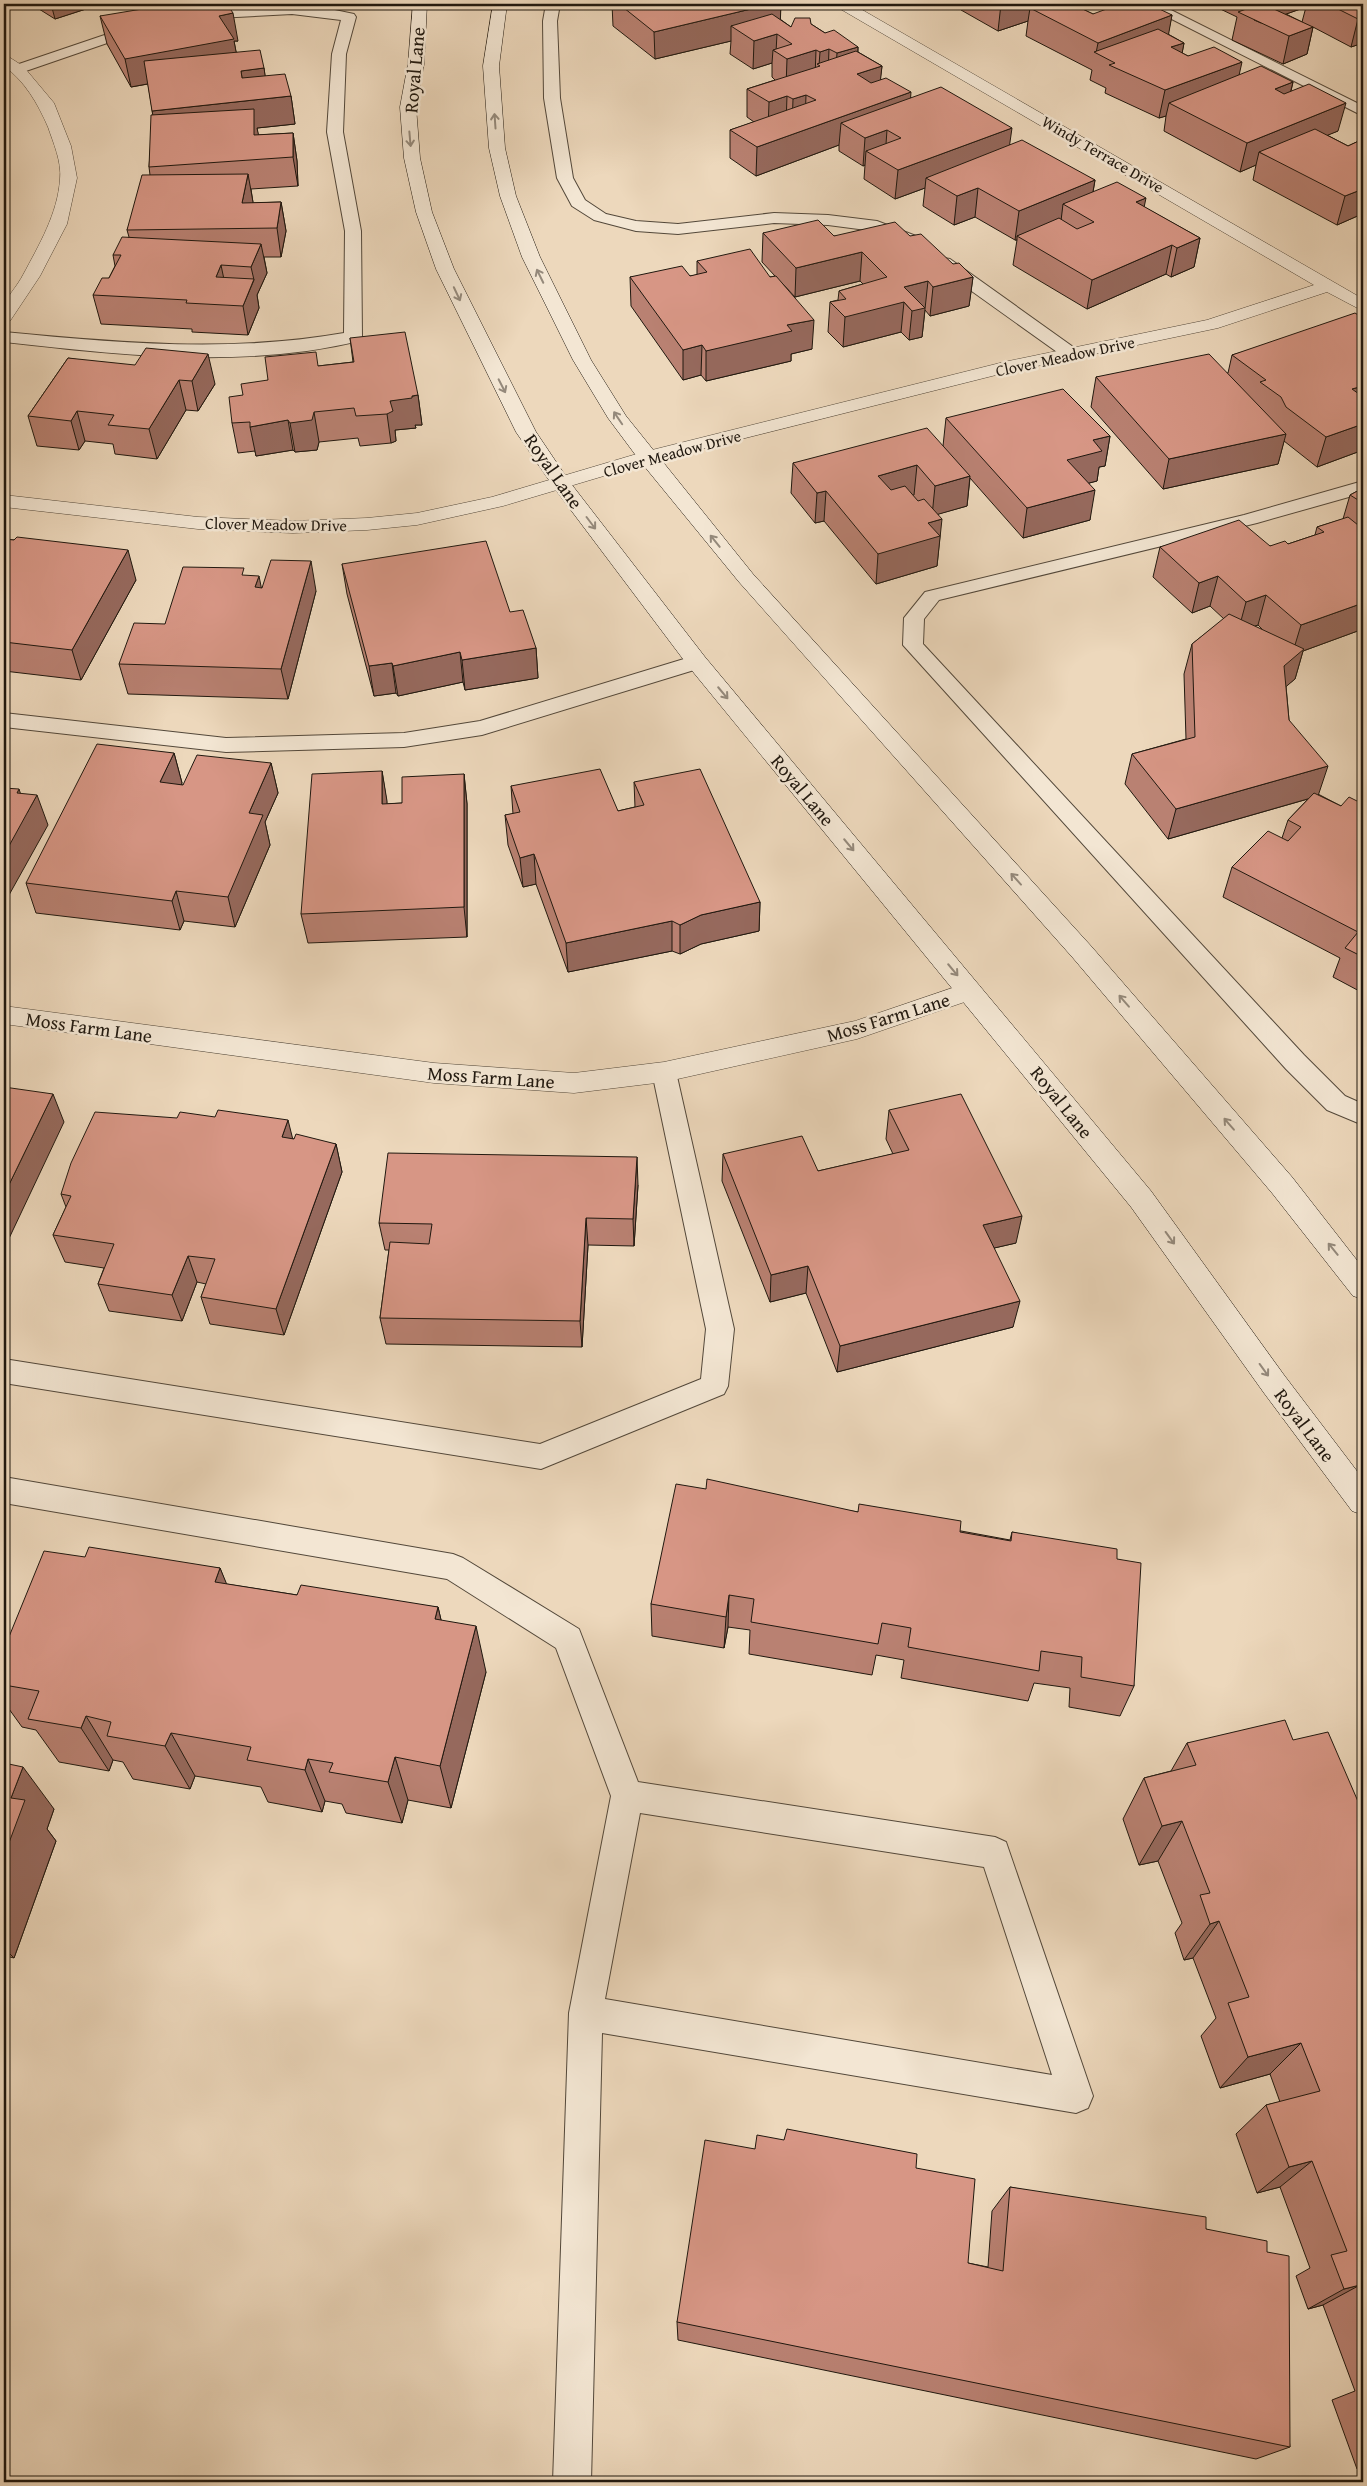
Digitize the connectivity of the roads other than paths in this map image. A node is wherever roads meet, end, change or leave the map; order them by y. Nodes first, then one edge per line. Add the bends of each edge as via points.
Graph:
1 (420, 4) edge
2 (500, 4) edge
3 (554, 4) edge
4 (842, 4) edge
5 (1149, 4) edge
6 (181, 18) edge
7 (155, 24) edge
8 (4, 59) edge
9 (18, 68) junction
10 (1363, 112) edge
11 (1328, 286) junction
12 (1363, 306) edge
13 (4, 317) edge
14 (4, 337) edge
15 (1070, 352) junction
16 (647, 457) junction
17 (562, 485) junction
18 (1363, 487) edge
19 (4, 501) edge
20 (697, 662) junction
21 (4, 720) edge
22 (970, 991) junction
23 (4, 1015) edge
24 (664, 1072) junction
25 (1363, 1115) edge
26 (1363, 1288) edge
27 (4, 1371) edge
28 (4, 1490) edge
29 (1363, 1502) edge
30 (627, 1796) junction
31 (586, 2013) junction
32 (572, 2482) edge

1 -> 17 main road, Royal Lane via 416,64 408,107 412,158 424,212 445,269 480,343 526,432
16 -> 2 main road via 582,360 531,257 508,196 497,148 491,66
3 - 15 lane via 550,21 552,98 565,178 578,203 600,217 636,226 678,229 774,218 877,226 913,241
4 - 11 main road, Windy Terrace Drive
5 - 10 lane
6 - 14 lane via 259,10 322,10 349,16 339,54 335,132 353,231 353,337 311,346 232,352 135,350
7 - 9 lane via 130,29
8 - 9 main road
9 - 13 main road via 46,103 63,146 69,178 58,224 31,276
11 - 12 main road, Windy Terrace Drive
11 - 15 main road, Clover Meadow Drive via 1212,324 1144,340
15 - 16 main road, Clover Meadow Drive
16 - 17 main road, Clover Meadow Drive
26 -> 16 main road via 1282,1185 1082,952 746,578
17 - 19 main road, Clover Meadow Drive via 417,519 293,527 198,523
17 -> 20 main road, Royal Lane
18 - 25 lane via 1250,519 932,596 914,618 913,645 1295,1062 1336,1102
20 - 21 lane via 482,728 404,740 226,745
20 -> 22 main road, Royal Lane
22 - 24 main road, Moss Farm Lane via 857,1030
22 -> 29 main road, Royal Lane via 1141,1198
23 - 24 main road, Moss Farm Lane via 434,1073 574,1083
24 - 27 lane via 720,1329 714,1386 541,1457
28 - 30 lane via 453,1567 568,1639
30 - 31 lane
30 - 31 lane via 995,1853 1076,2096
31 - 32 lane

